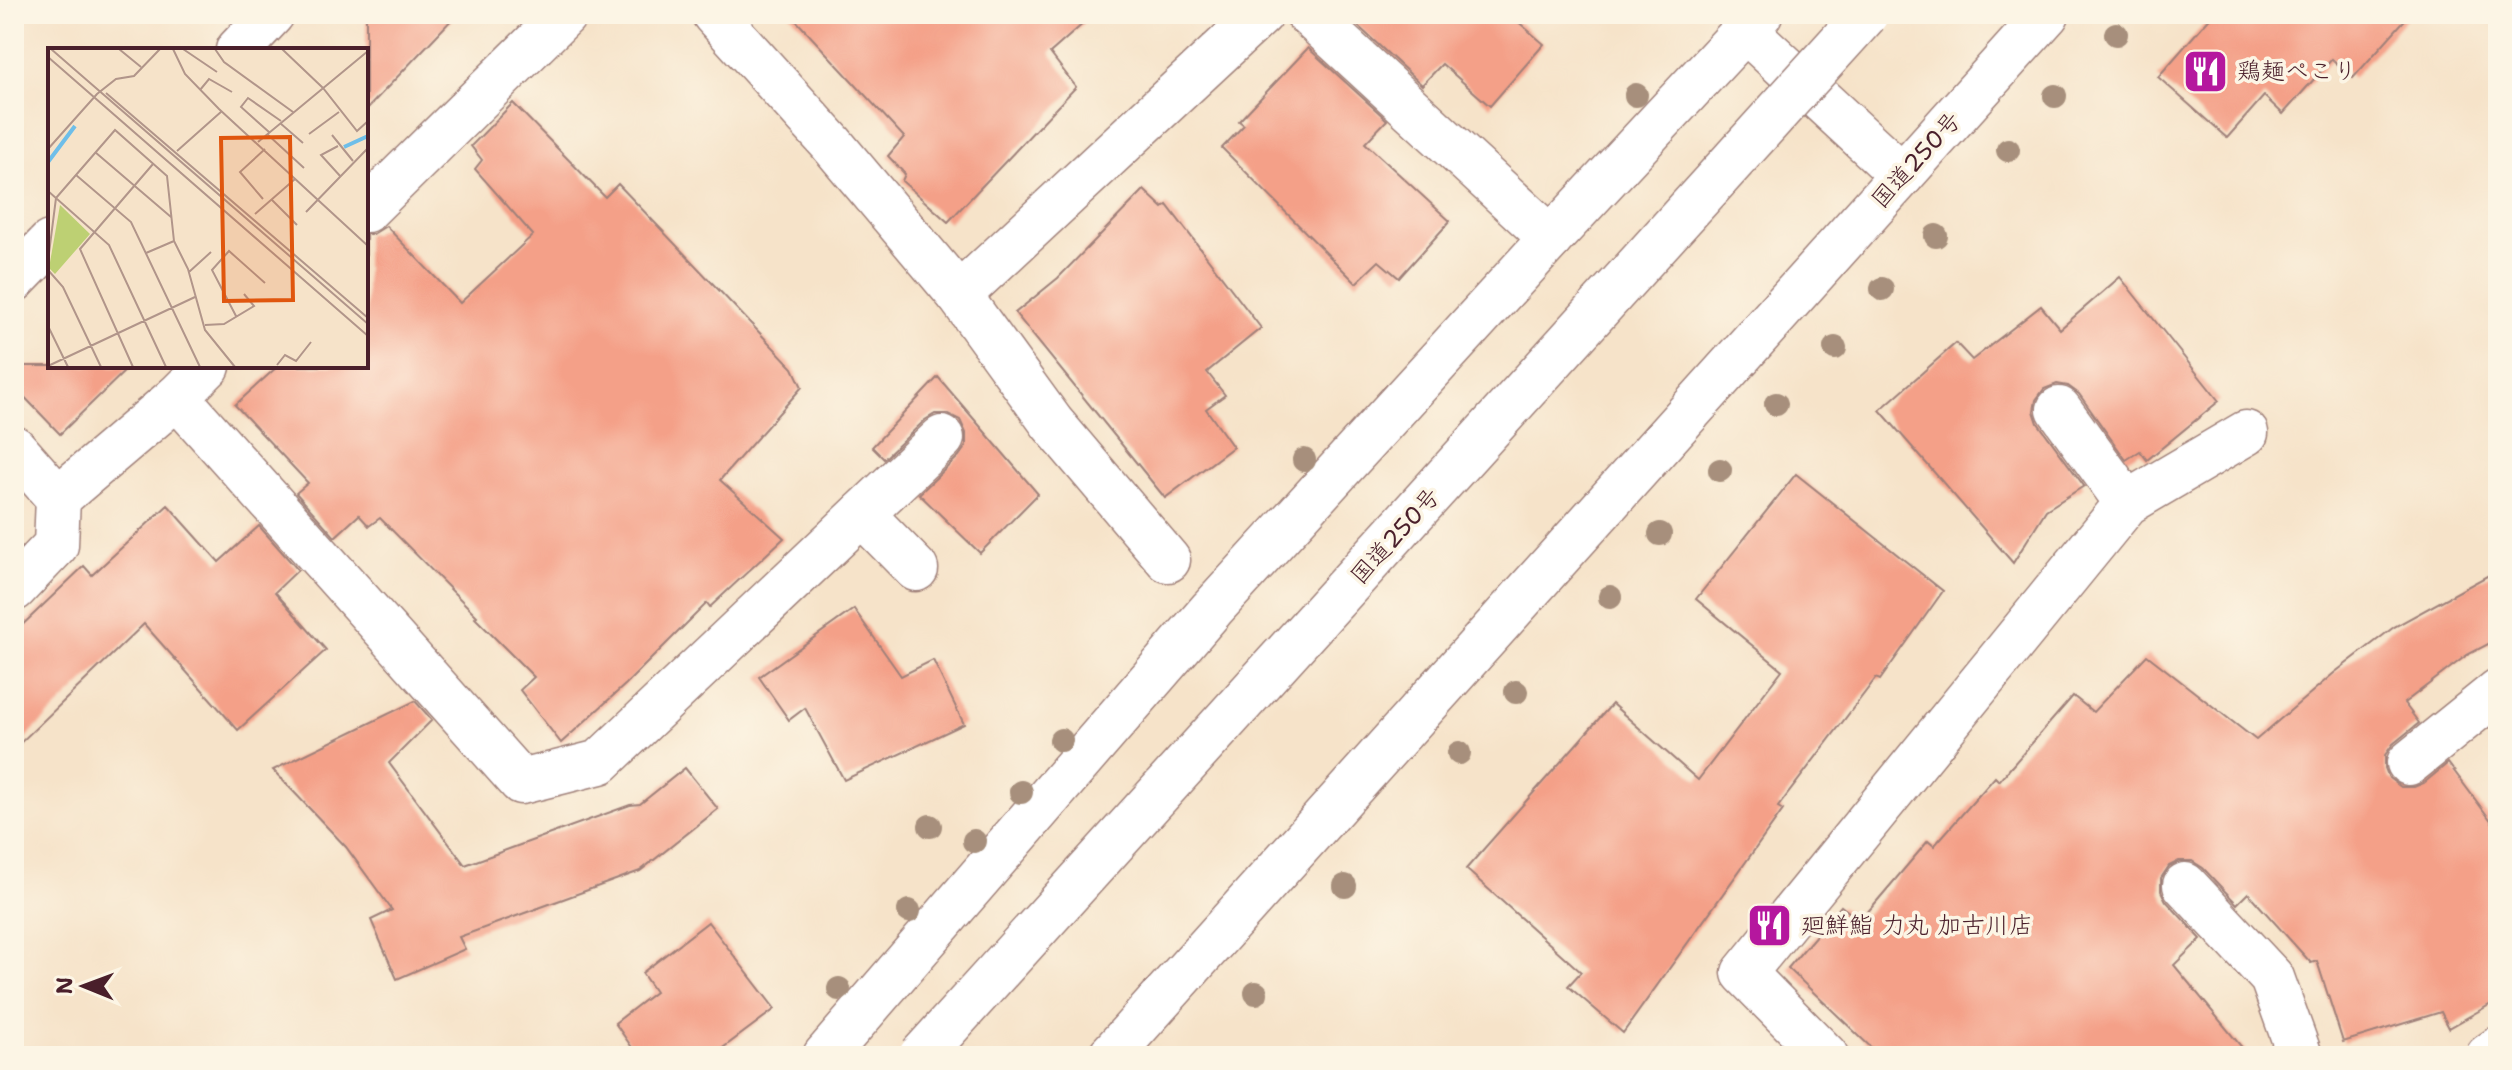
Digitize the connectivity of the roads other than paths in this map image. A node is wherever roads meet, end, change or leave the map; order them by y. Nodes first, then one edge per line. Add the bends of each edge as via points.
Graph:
1 (272, 14) edge
2 (565, 14) edge
3 (714, 14) edge
4 (1261, 14) edge
5 (1308, 14) edge
6 (1866, 14) edge
7 (2047, 14) edge
8 (1753, 22) edge
9 (240, 48) edge
10 (1902, 175) junction
11 (368, 208) edge
12 (1551, 238) junction
13 (48, 245) edge
14 (14, 280) edge
15 (959, 295) junction
16 (206, 368) edge
17 (177, 397) junction
18 (2059, 409) dead end
19 (2246, 433) dead end
20 (942, 438) dead end
21 (14, 448) edge
22 (58, 498) junction
23 (2127, 503) junction
24 (862, 514) junction
25 (1168, 560) dead end
26 (916, 569) dead end
27 (14, 589) edge
28 (2498, 691) edge
29 (2409, 763) dead end
30 (2185, 885) dead end
31 (2498, 1049) edge
32 (825, 1056) edge
33 (921, 1056) edge
34 (1110, 1056) edge
35 (1826, 1056) edge
36 (2300, 1056) edge
37 (2488, 1056) edge

1 - 9 main road
2 - 11 main road
3 - 15 main road
4 - 15 main road
5 - 12 main road
6 - 33 main road, 国道250号, bridge
7 - 10 main road, 国道250号
8 - 10 main road
8 - 12 main road
10 - 34 main road, 国道250号
12 - 32 main road via 1212,609
13 - 14 main road
15 - 25 main road via 1052,423
16 - 17 main road
17 - 22 main road
17 - 24 main road via 521,782 600,762
18 - 23 main road
19 - 23 main road
20 - 24 main road
21 - 22 main road
22 - 27 main road via 56,545
23 - 35 main road via 1744,973
24 - 26 main road
28 - 29 main road
30 - 36 main road via 2272,978
31 - 37 main road

